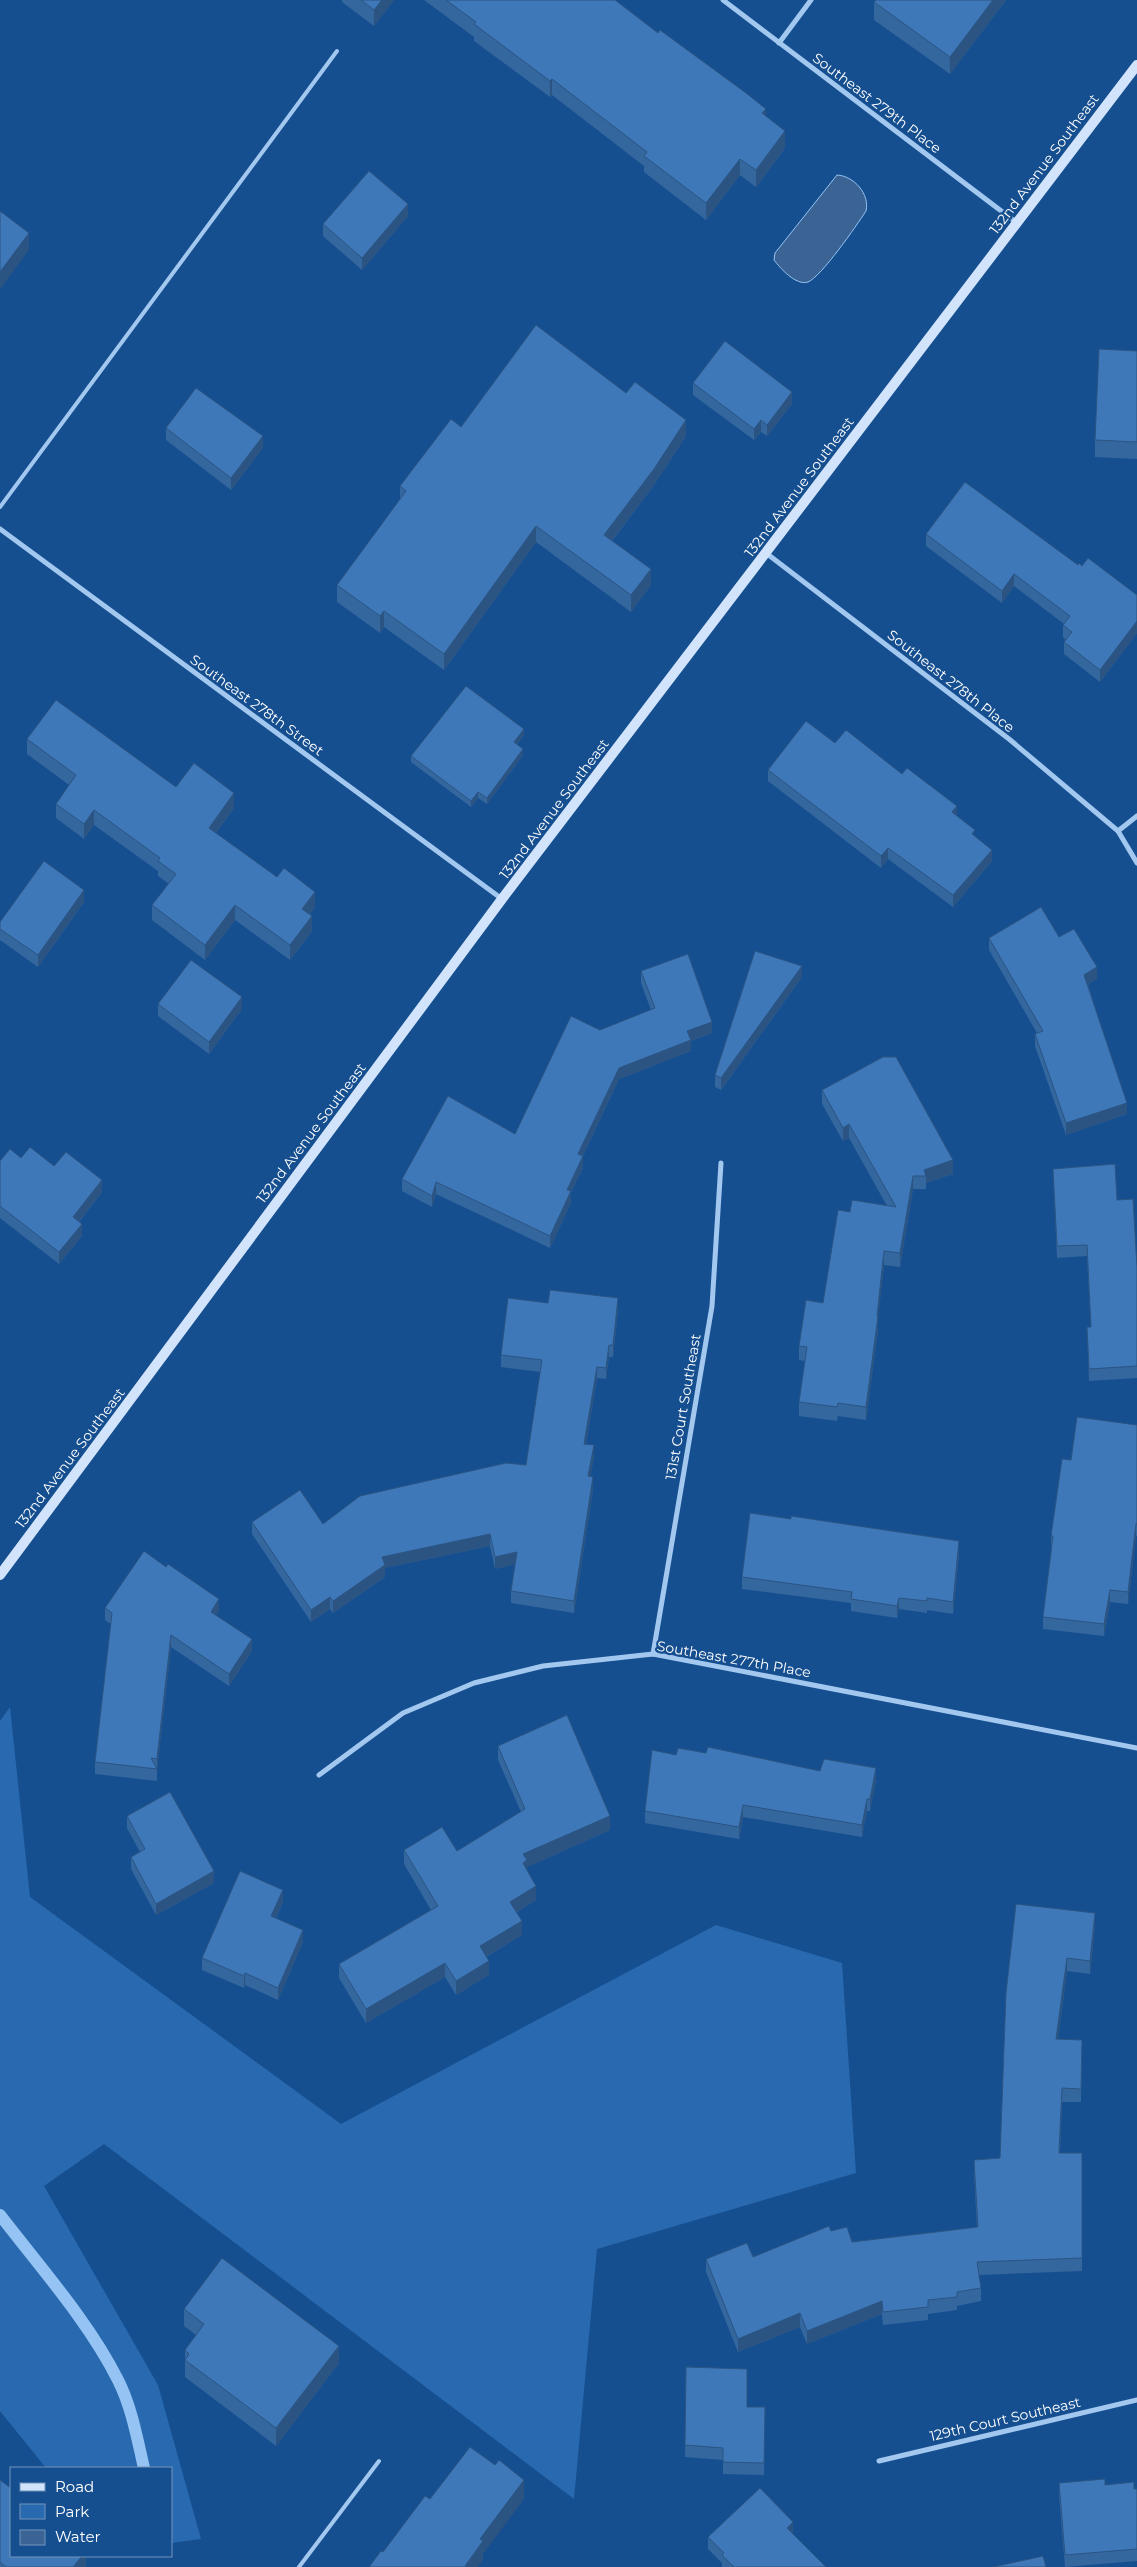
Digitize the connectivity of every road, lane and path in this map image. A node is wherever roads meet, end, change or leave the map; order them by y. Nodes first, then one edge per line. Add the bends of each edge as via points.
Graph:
1 (723, 0) edge
2 (811, 0) edge
3 (779, 43) junction
4 (338, 51) dead end
5 (1137, 65) edge
6 (1017, 223) junction
7 (0, 506) edge
8 (0, 529) edge
9 (766, 553) junction
10 (1137, 816) edge
11 (1118, 831) junction
12 (1137, 863) edge
13 (502, 900) junction
14 (721, 1163) dead end
15 (0, 1575) edge
16 (653, 1654) junction
17 (1137, 1748) edge
18 (319, 1775) dead end
19 (1137, 2400) edge
20 (379, 2461) dead end
21 (879, 2461) dead end
22 (299, 2567) edge

1 - 3 street, Southeast 279th Place
2 - 3 street
3 - 6 street, Southeast 279th Place
4 - 7 lane
5 - 6 main road, 132nd Avenue Southeast
6 - 9 main road, 132nd Avenue Southeast
8 - 13 street, Southeast 278th Street
9 - 11 street, Southeast 278th Place via 1009,739
9 - 13 main road, 132nd Avenue Southeast
10 - 11 street
11 - 12 street, Southeast 278th Place
13 - 15 main road, 132nd Avenue Southeast
14 - 16 street, 131st Court Southeast via 712,1306
16 - 17 street, Southeast 277th Place
16 - 18 street, Southeast 277th Place via 543,1666 474,1683 403,1713
19 - 21 street, 129th Court Southeast
20 - 22 lane

